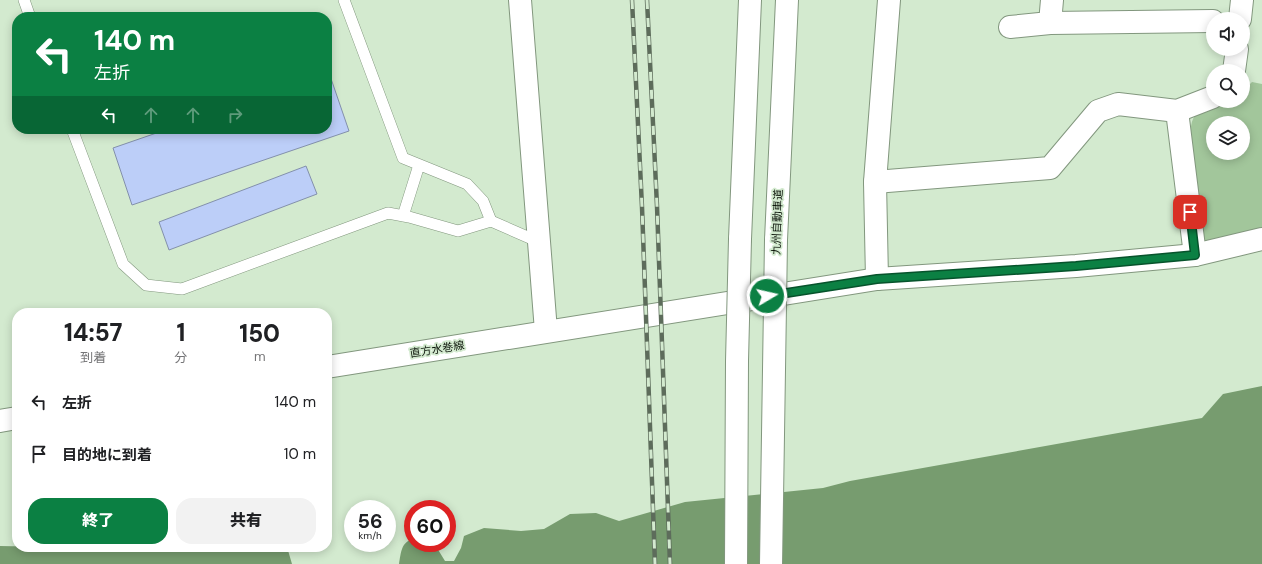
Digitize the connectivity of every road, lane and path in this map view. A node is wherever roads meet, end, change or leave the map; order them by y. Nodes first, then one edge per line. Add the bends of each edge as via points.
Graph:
1 (24, 0) edge
2 (344, 0) edge
3 (520, 0) edge
4 (750, 0) edge
5 (787, 0) edge
6 (889, 0) edge
7 (1052, 0) edge
8 (1242, 0) edge
9 (28, 12) edge
10 (1241, 12) edge
11 (1206, 21) edge
12 (1050, 23) junction
13 (1010, 27) dead end
14 (1206, 100) edge
15 (1177, 111) junction
16 (74, 134) edge
17 (419, 165) junction
18 (875, 182) junction
19 (403, 216) junction
20 (491, 221) junction
21 (1262, 239) edge
22 (539, 242) junction
23 (1195, 255) junction
24 (877, 279) junction
25 (546, 331) junction
26 (332, 366) edge
27 (12, 419) edge
28 (0, 421) edge
29 (736, 564) edge
30 (771, 564) edge

1 - 9 lane
2 - 17 lane via 403,158
3 - 22 main road
4 - 29 main road, bridge via 740,239
5 - 30 main road, 九州自動車道, bridge via 776,240
6 - 18 main road
7 - 12 main road
8 - 10 main road
11 - 12 main road
12 - 13 main road
14 - 15 main road
15 - 18 main road via 1118,104 1098,111 1050,168
15 - 23 main road
16 - 19 lane via 123,264 146,285 182,289 388,213
17 - 19 lane
17 - 20 lane via 467,184 483,201
18 - 24 main road
19 - 20 lane via 458,231
20 - 22 lane
21 - 23 main road, 直方水巻線
22 - 25 main road
23 - 24 main road, 直方水巻線 via 1076,266
24 - 25 main road, 直方水巻線
25 - 26 main road, 直方水巻線
27 - 28 main road

